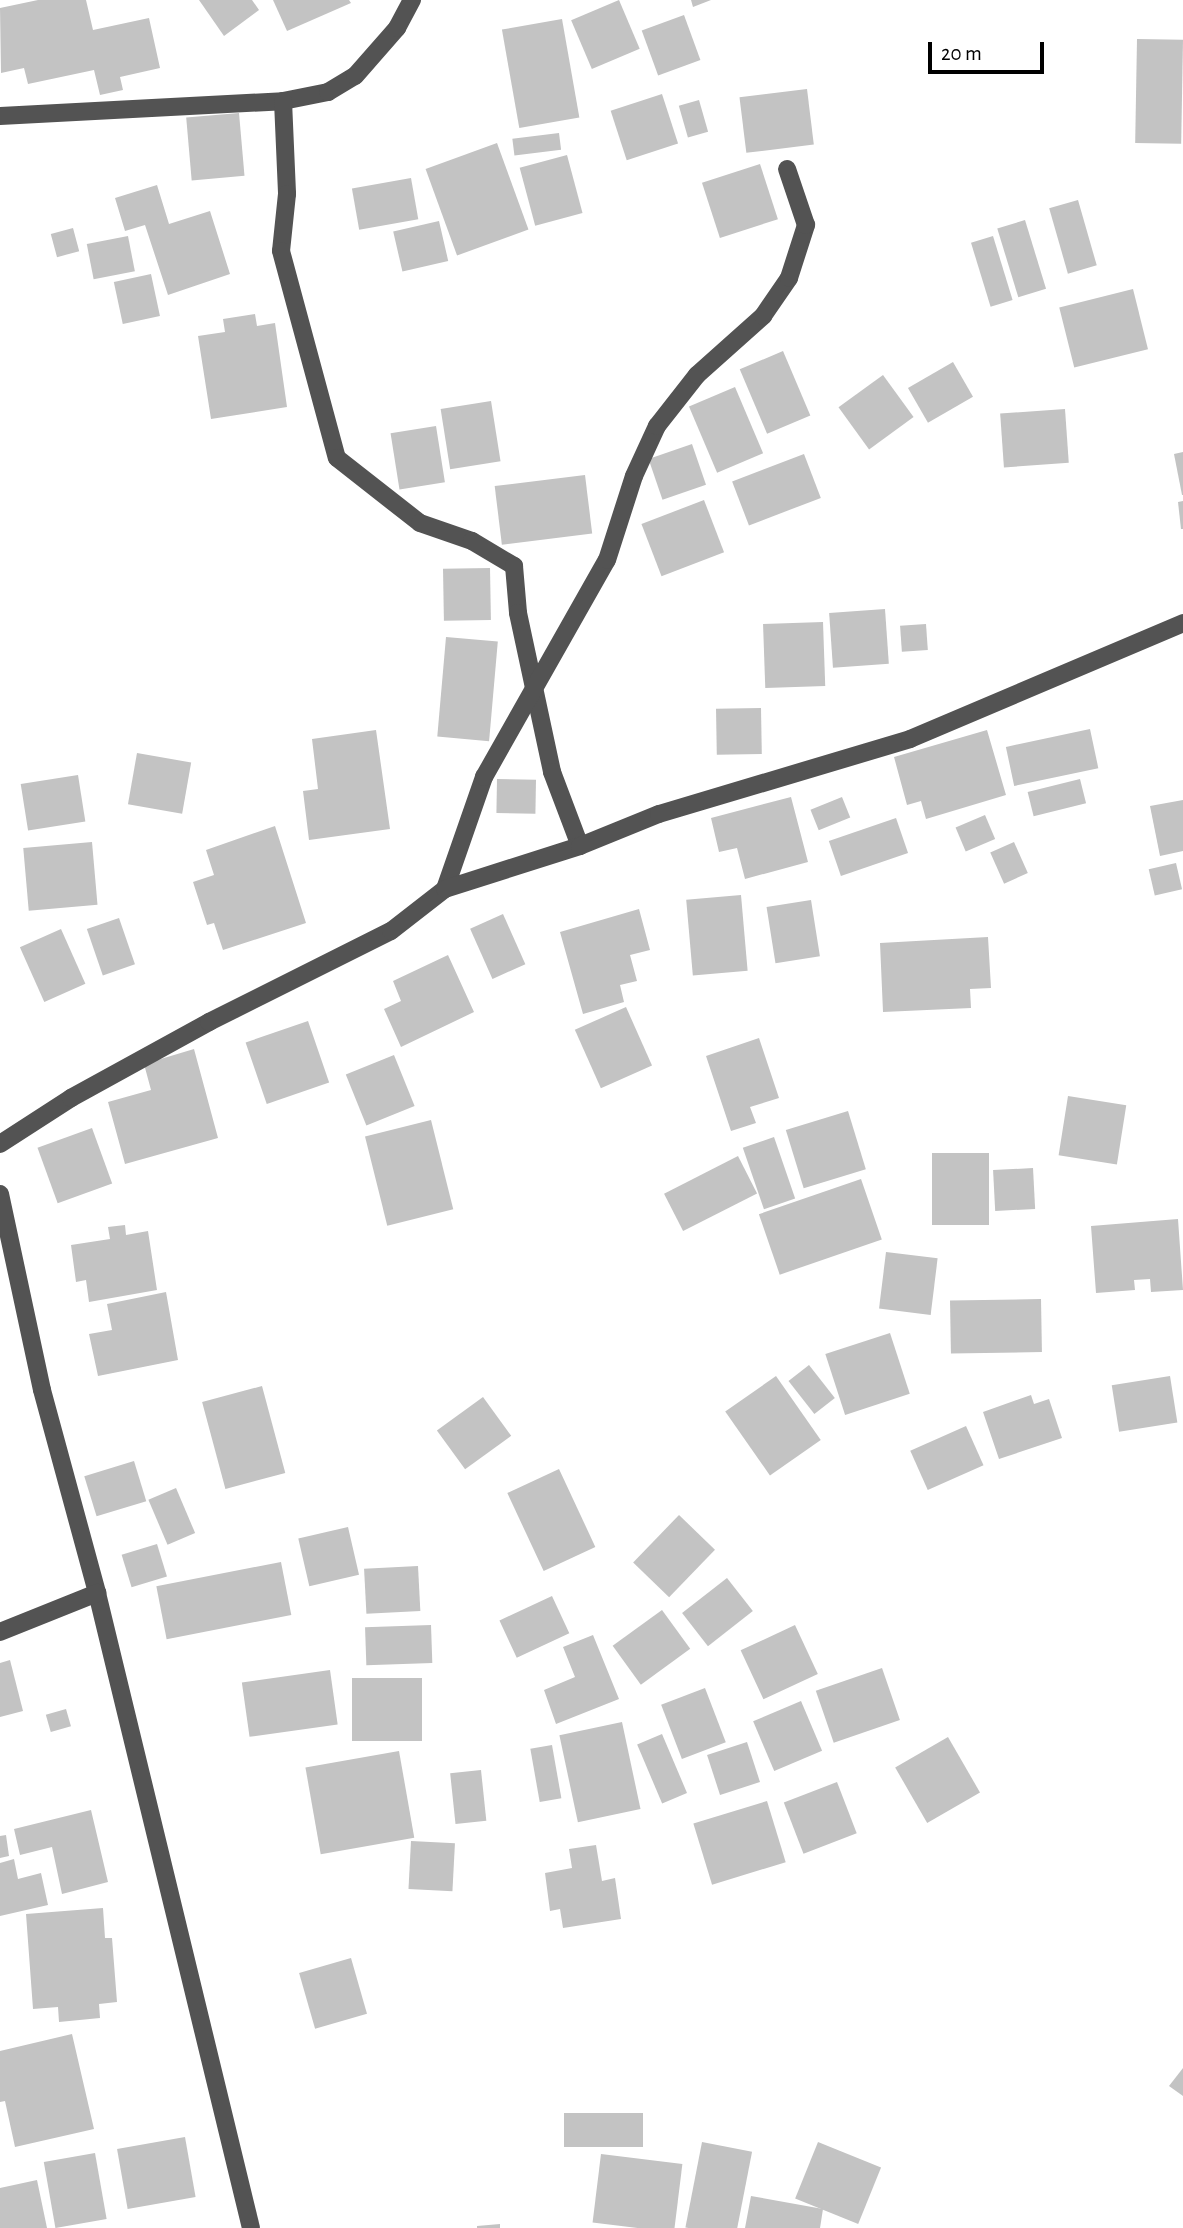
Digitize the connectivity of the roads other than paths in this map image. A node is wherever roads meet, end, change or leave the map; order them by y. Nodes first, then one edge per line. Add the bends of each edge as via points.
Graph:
1 (412, 0) edge
2 (283, 101) junction
3 (0, 116) edge
4 (787, 169) dead end
5 (1183, 623) edge
6 (534, 684) junction
7 (580, 846) junction
8 (444, 889) junction
9 (0, 1144) edge
10 (0, 1194) edge
11 (97, 1593) junction
12 (0, 1632) edge
13 (251, 2228) edge

1 - 2 street via 397,28 355,76 328,92
2 - 3 street
2 - 6 street via 287,194 281,251 337,458 421,523 472,541 514,566
4 - 6 street via 806,225 789,278 763,316 697,375 657,426 634,476 607,560
5 - 7 street via 910,739 659,814
6 - 7 street via 552,772
6 - 8 street via 484,777
7 - 8 street
8 - 9 street via 391,931 71,1097
10 - 11 street via 42,1390
11 - 12 street
11 - 13 street

